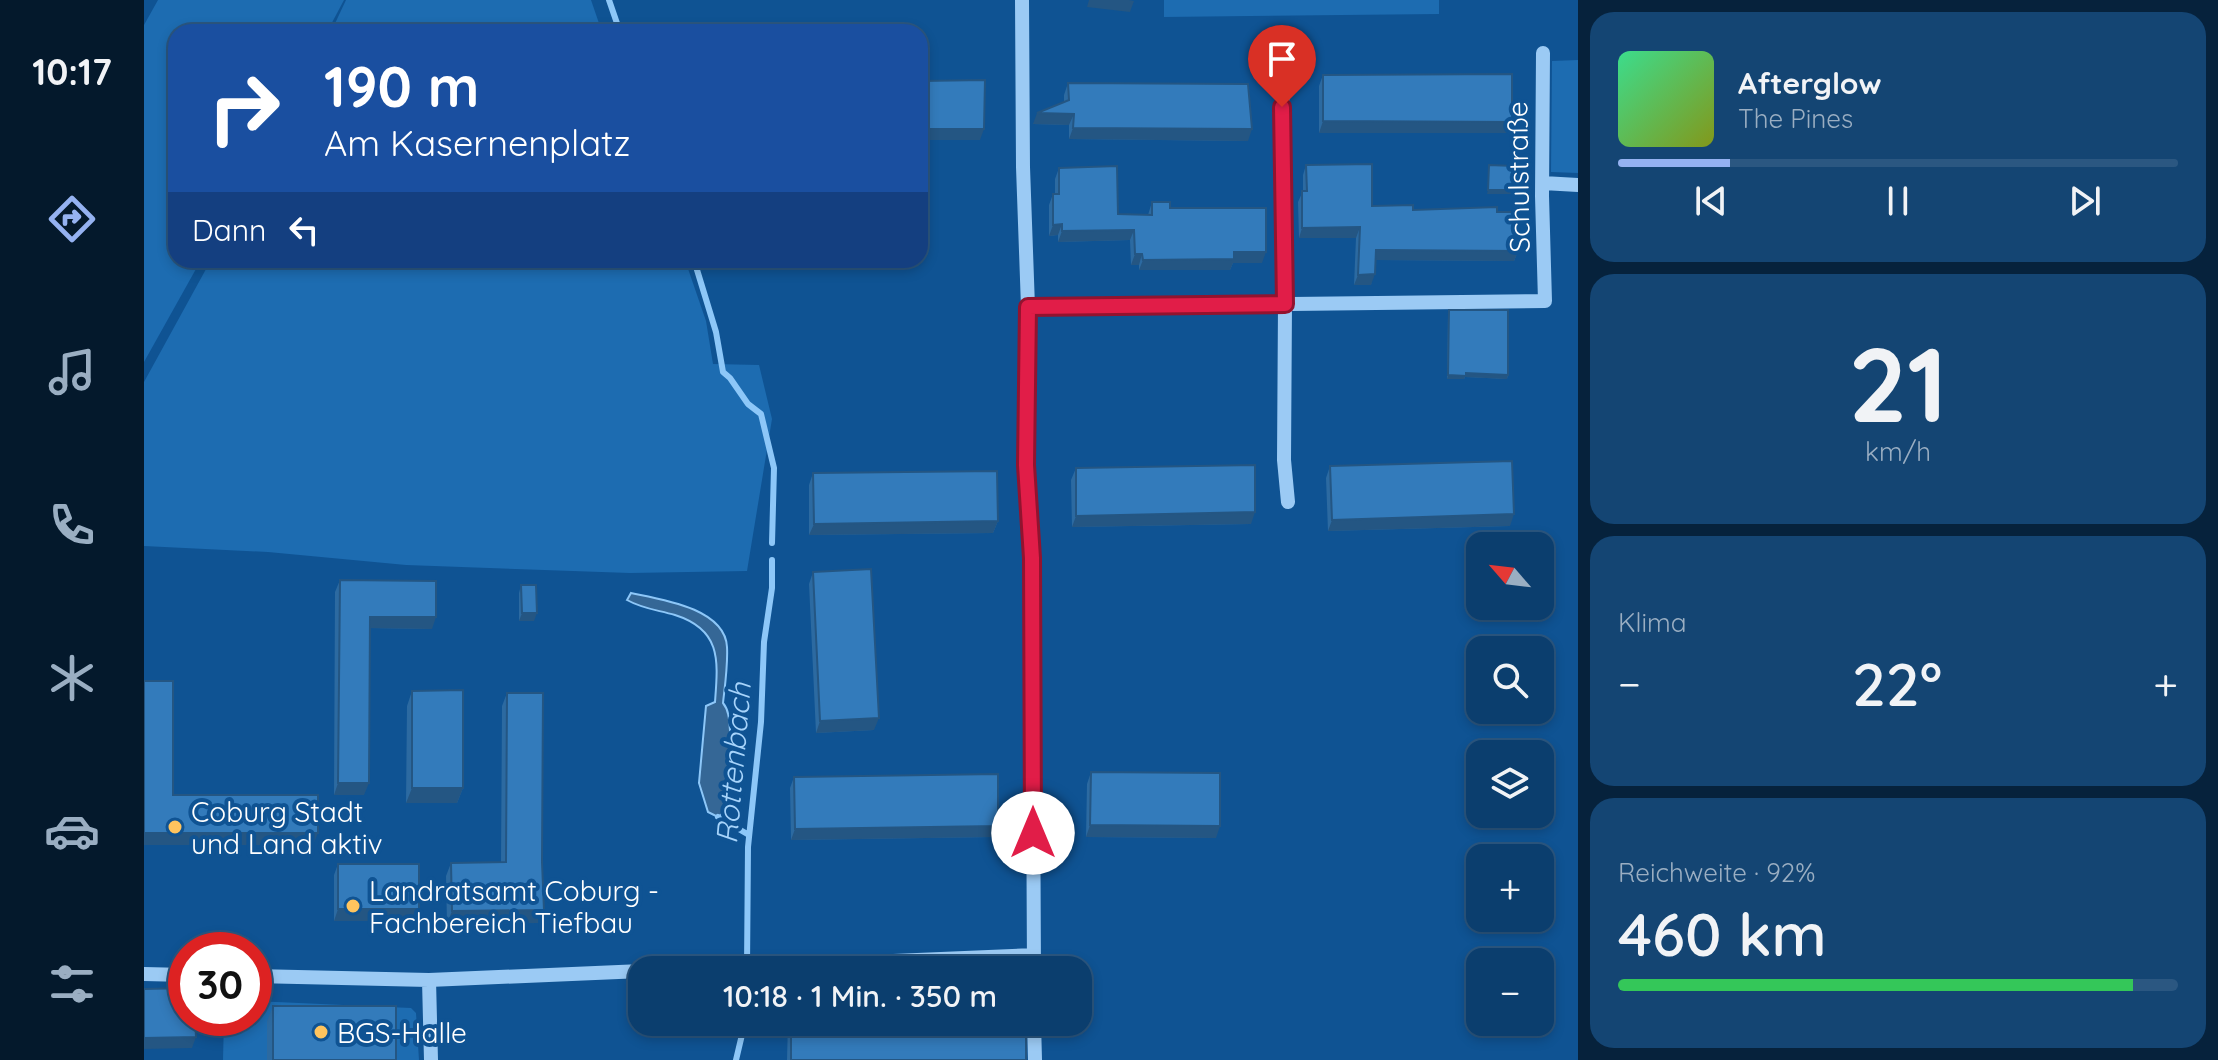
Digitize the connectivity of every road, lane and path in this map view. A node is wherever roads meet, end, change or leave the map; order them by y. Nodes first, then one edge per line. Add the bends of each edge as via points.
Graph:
1 (1022, 0) edge
2 (1543, 53) dead end
3 (1282, 77) dead end
4 (1543, 183) junction
5 (1578, 185) edge
6 (1285, 304) junction
7 (1028, 307) junction
8 (1288, 502) dead end
9 (1034, 956) edge
10 (628, 972) edge
11 (144, 974) edge
12 (168, 975) edge
13 (272, 976) edge
14 (429, 980) junction
15 (1034, 1036) edge
16 (431, 1060) edge
17 (1035, 1060) edge

1 - 7 street
2 - 4 street, Schulstraße
3 - 6 street
4 - 5 street
4 - 6 street, Schulstraße via 1545,301
6 - 7 street
6 - 8 street
7 - 9 street
10 - 14 street
11 - 12 street
13 - 14 street
14 - 16 street
15 - 17 street

